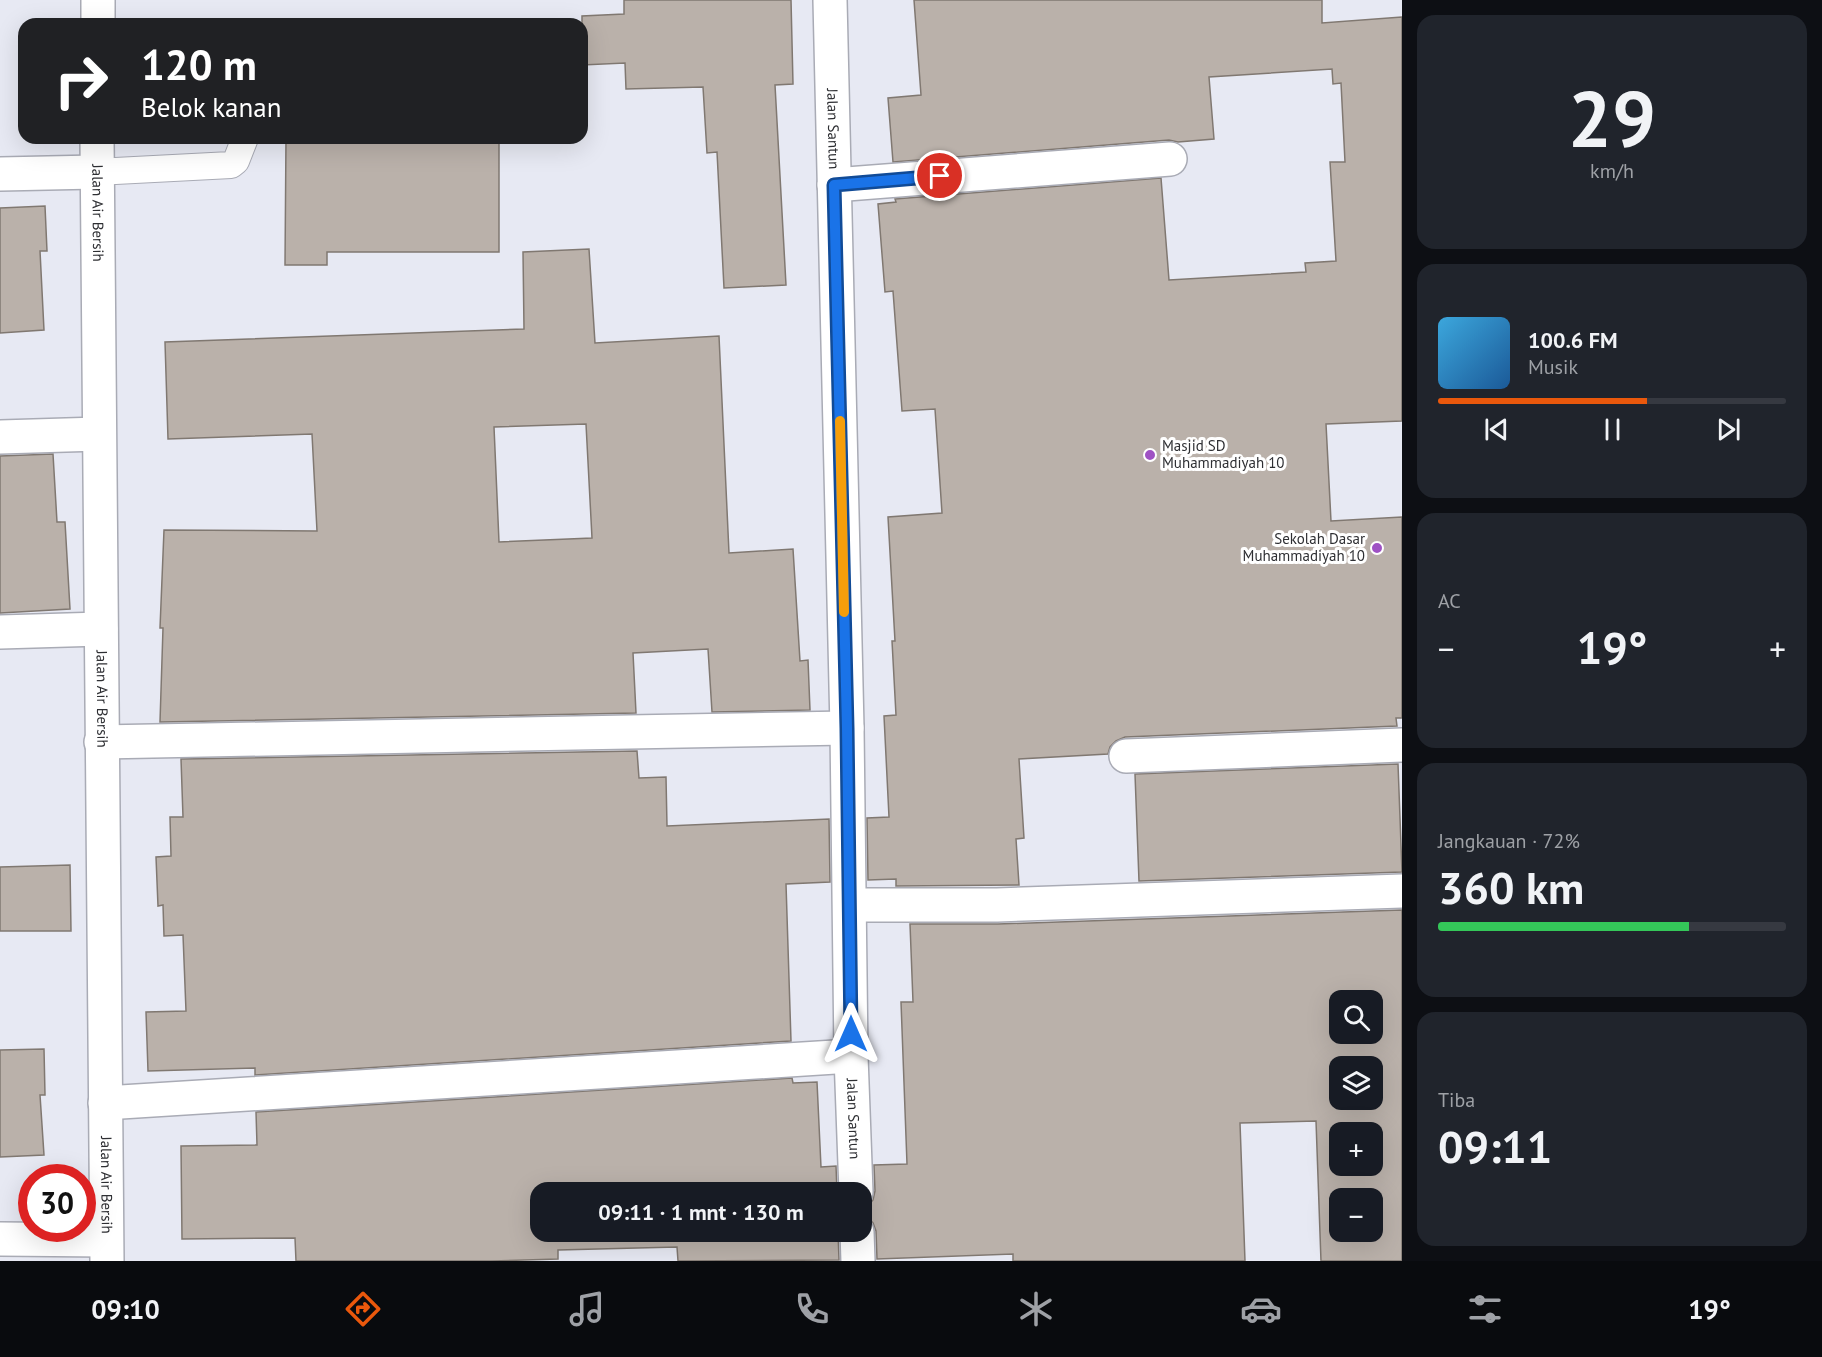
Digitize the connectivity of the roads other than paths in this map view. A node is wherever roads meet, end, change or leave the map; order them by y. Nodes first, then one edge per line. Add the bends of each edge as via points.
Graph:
1 (98, 0) edge
2 (830, 0) edge
3 (98, 18) edge
4 (97, 144) edge
5 (243, 144) edge
6 (1170, 159) dead end
7 (96, 172) junction
8 (0, 174) edge
9 (834, 185) junction
10 (99, 434) junction
11 (0, 437) edge
12 (101, 629) junction
13 (0, 632) edge
14 (847, 728) junction
15 (101, 742) junction
16 (1402, 745) edge
17 (1126, 756) dead end
18 (1402, 891) edge
19 (850, 905) junction
20 (851, 1056) junction
21 (105, 1103) junction
22 (856, 1182) edge
23 (0, 1239) edge
24 (857, 1242) edge
25 (107, 1251) edge
26 (858, 1261) edge

1 - 3 street
2 - 9 street, Jalan Santun
4 - 7 street, Jalan Air Bersih
5 - 7 lane via 231,165
6 - 9 street
7 - 8 street
7 - 10 street, Jalan Air Bersih
9 - 14 street, Jalan Santun
10 - 11 street
10 - 12 street, Jalan Air Bersih
12 - 13 street
12 - 15 street, Jalan Air Bersih
14 - 15 street
14 - 19 street, Jalan Santun
15 - 21 street, Jalan Air Bersih
16 - 17 street
18 - 19 street via 997,906
19 - 20 street, Jalan Santun
20 - 21 street
20 - 22 street, Jalan Santun
21 - 25 street, Jalan Air Bersih
23 - 25 street
24 - 26 street

